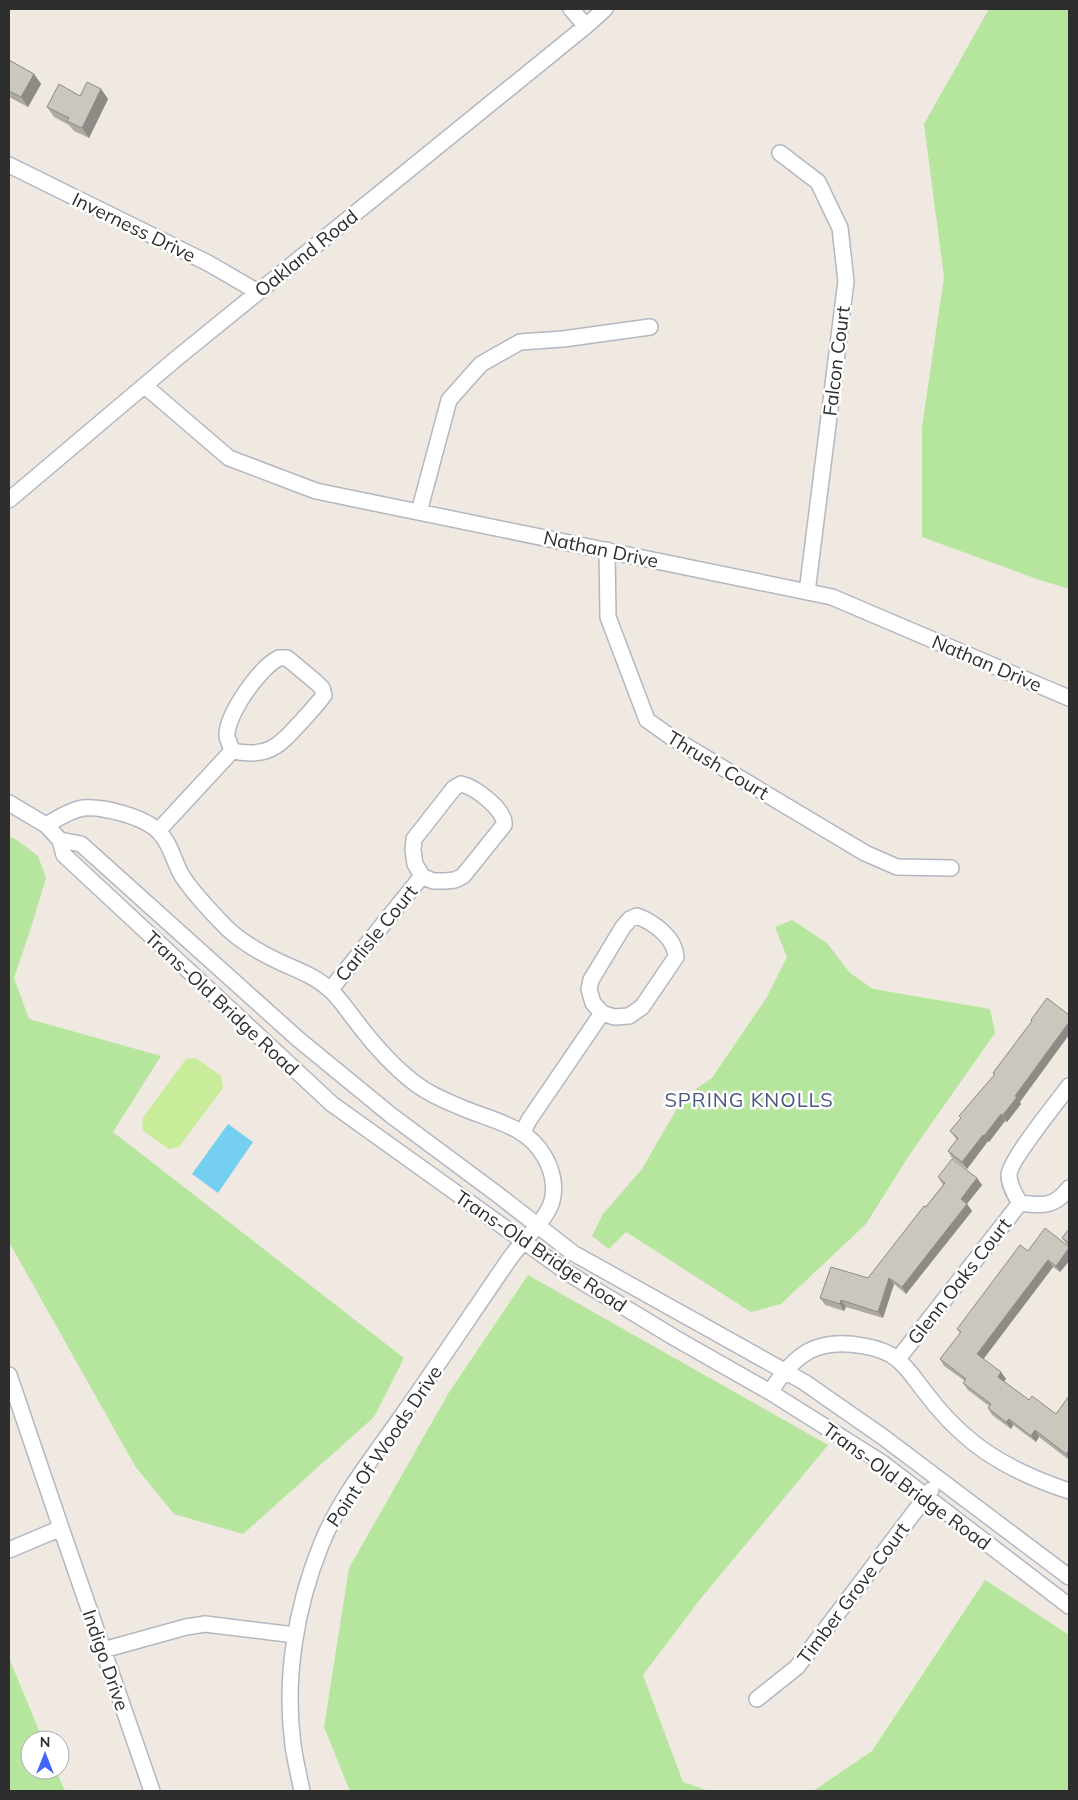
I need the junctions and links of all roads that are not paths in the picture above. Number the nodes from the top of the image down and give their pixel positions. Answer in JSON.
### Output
{"nodes":[{"id":1,"x":570,"y":9,"type":"edge"},
{"id":2,"x":605,"y":9,"type":"edge"},
{"id":3,"x":586,"y":26,"type":"junction"},
{"id":4,"x":780,"y":153,"type":"dead end"},
{"id":5,"x":9,"y":165,"type":"edge"},
{"id":6,"x":258,"y":292,"type":"junction"},
{"id":7,"x":650,"y":327,"type":"dead end"},
{"id":8,"x":146,"y":386,"type":"junction"},
{"id":9,"x":9,"y":500,"type":"edge"},
{"id":10,"x":419,"y":512,"type":"junction"},
{"id":11,"x":607,"y":550,"type":"junction"},
{"id":12,"x":807,"y":592,"type":"junction"},
{"id":13,"x":1069,"y":698,"type":"edge"},
{"id":14,"x":232,"y":751,"type":"junction"},
{"id":15,"x":9,"y":803,"type":"edge"},
{"id":16,"x":46,"y":825,"type":"junction"},
{"id":17,"x":158,"y":831,"type":"junction"},
{"id":18,"x":60,"y":840,"type":"junction"},
{"id":19,"x":951,"y":868,"type":"dead end"},
{"id":20,"x":422,"y":876,"type":"junction"},
{"id":21,"x":331,"y":989,"type":"junction"},
{"id":22,"x":602,"y":1013,"type":"junction"},
{"id":23,"x":1069,"y":1086,"type":"edge"},
{"id":24,"x":523,"y":1132,"type":"junction"},
{"id":25,"x":1069,"y":1188,"type":"edge"},
{"id":26,"x":1020,"y":1203,"type":"junction"},
{"id":27,"x":537,"y":1224,"type":"junction"},
{"id":28,"x":524,"y":1241,"type":"junction"},
{"id":29,"x":898,"y":1359,"type":"junction"},
{"id":30,"x":784,"y":1371,"type":"junction"},
{"id":31,"x":9,"y":1375,"type":"edge"},
{"id":32,"x":770,"y":1392,"type":"junction"},
{"id":33,"x":940,"y":1479,"type":"junction"},
{"id":34,"x":1069,"y":1491,"type":"edge"},
{"id":35,"x":926,"y":1496,"type":"junction"},
{"id":36,"x":61,"y":1528,"type":"junction"},
{"id":37,"x":9,"y":1550,"type":"edge"},
{"id":38,"x":1069,"y":1577,"type":"edge"},
{"id":39,"x":1069,"y":1606,"type":"edge"},
{"id":40,"x":296,"y":1635,"type":"junction"},
{"id":41,"x":103,"y":1650,"type":"junction"},
{"id":42,"x":757,"y":1699,"type":"dead end"},
{"id":43,"x":152,"y":1791,"type":"edge"},
{"id":44,"x":302,"y":1791,"type":"edge"}],
"edges":[{"from":1,"to":3,"type":"street"},
{"from":2,"to":3,"type":"street","name":"Oakland Road"},
{"from":3,"to":6,"type":"street","name":"Oakland Road"},
{"from":4,"to":12,"type":"street","name":"Falcon Court"},
{"from":5,"to":6,"type":"street","name":"Inverness Drive"},
{"from":6,"to":8,"type":"street","name":"Oakland Road"},
{"from":7,"to":10,"type":"street"},
{"from":8,"to":9,"type":"street","name":"Oakland Road"},
{"from":8,"to":10,"type":"street","name":"Nathan Drive"},
{"from":10,"to":11,"type":"street","name":"Nathan Drive"},
{"from":11,"to":12,"type":"street","name":"Nathan Drive"},
{"from":11,"to":19,"type":"street","name":"Thrush Court"},
{"from":12,"to":13,"type":"street","name":"Nathan Drive"},
{"from":14,"to":14,"type":"street"},
{"from":14,"to":17,"type":"street"},
{"from":15,"to":16,"type":"street","name":"Trans-Old Bridge Road"},
{"from":16,"to":17,"type":"street"},
{"from":16,"to":18,"type":"street","name":"Trans-Old Bridge Road"},
{"from":17,"to":21,"type":"street","name":"Carlisle Court"},
{"from":18,"to":27,"type":"street","name":"Trans-Old Bridge Road"},
{"from":18,"to":28,"type":"street","name":"Trans-Old Bridge Road"},
{"from":20,"to":20,"type":"street","name":"Carlisle Court"},
{"from":20,"to":21,"type":"street","name":"Carlisle Court"},
{"from":21,"to":24,"type":"street","name":"Carlisle Court"},
{"from":22,"to":22,"type":"street"},
{"from":22,"to":24,"type":"street"},
{"from":23,"to":26,"type":"street","name":"Glenn Oaks Court"},
{"from":24,"to":27,"type":"street","name":"Carlisle Court"},
{"from":25,"to":26,"type":"street","name":"Glenn Oaks Court"},
{"from":26,"to":29,"type":"street","name":"Glenn Oaks Court"},
{"from":27,"to":28,"type":"street","name":"Carlisle Court"},
{"from":27,"to":30,"type":"street","name":"Trans-Old Bridge Road"},
{"from":28,"to":32,"type":"street","name":"Trans-Old Bridge Road"},
{"from":28,"to":40,"type":"street","name":"Point Of Woods Drive"},
{"from":29,"to":30,"type":"street","name":"Glenn Oaks Court"},
{"from":29,"to":34,"type":"street","name":"Glenn Oaks Court"},
{"from":30,"to":32,"type":"street","name":"Glenn Oaks Court"},
{"from":30,"to":33,"type":"street","name":"Trans-Old Bridge Road"},
{"from":31,"to":36,"type":"street","name":"Indigo Drive"},
{"from":32,"to":35,"type":"street","name":"Trans-Old Bridge Road"},
{"from":33,"to":35,"type":"street","name":"Timber Grove Court"},
{"from":33,"to":38,"type":"street","name":"Trans-Old Bridge Road"},
{"from":35,"to":39,"type":"street","name":"Trans-Old Bridge Road"},
{"from":35,"to":42,"type":"street","name":"Timber Grove Court"},
{"from":36,"to":37,"type":"street"},
{"from":36,"to":41,"type":"street","name":"Indigo Drive"},
{"from":40,"to":41,"type":"street"},
{"from":40,"to":44,"type":"street","name":"Point Of Woods Drive"},
{"from":41,"to":43,"type":"street","name":"Indigo Drive"}]}
